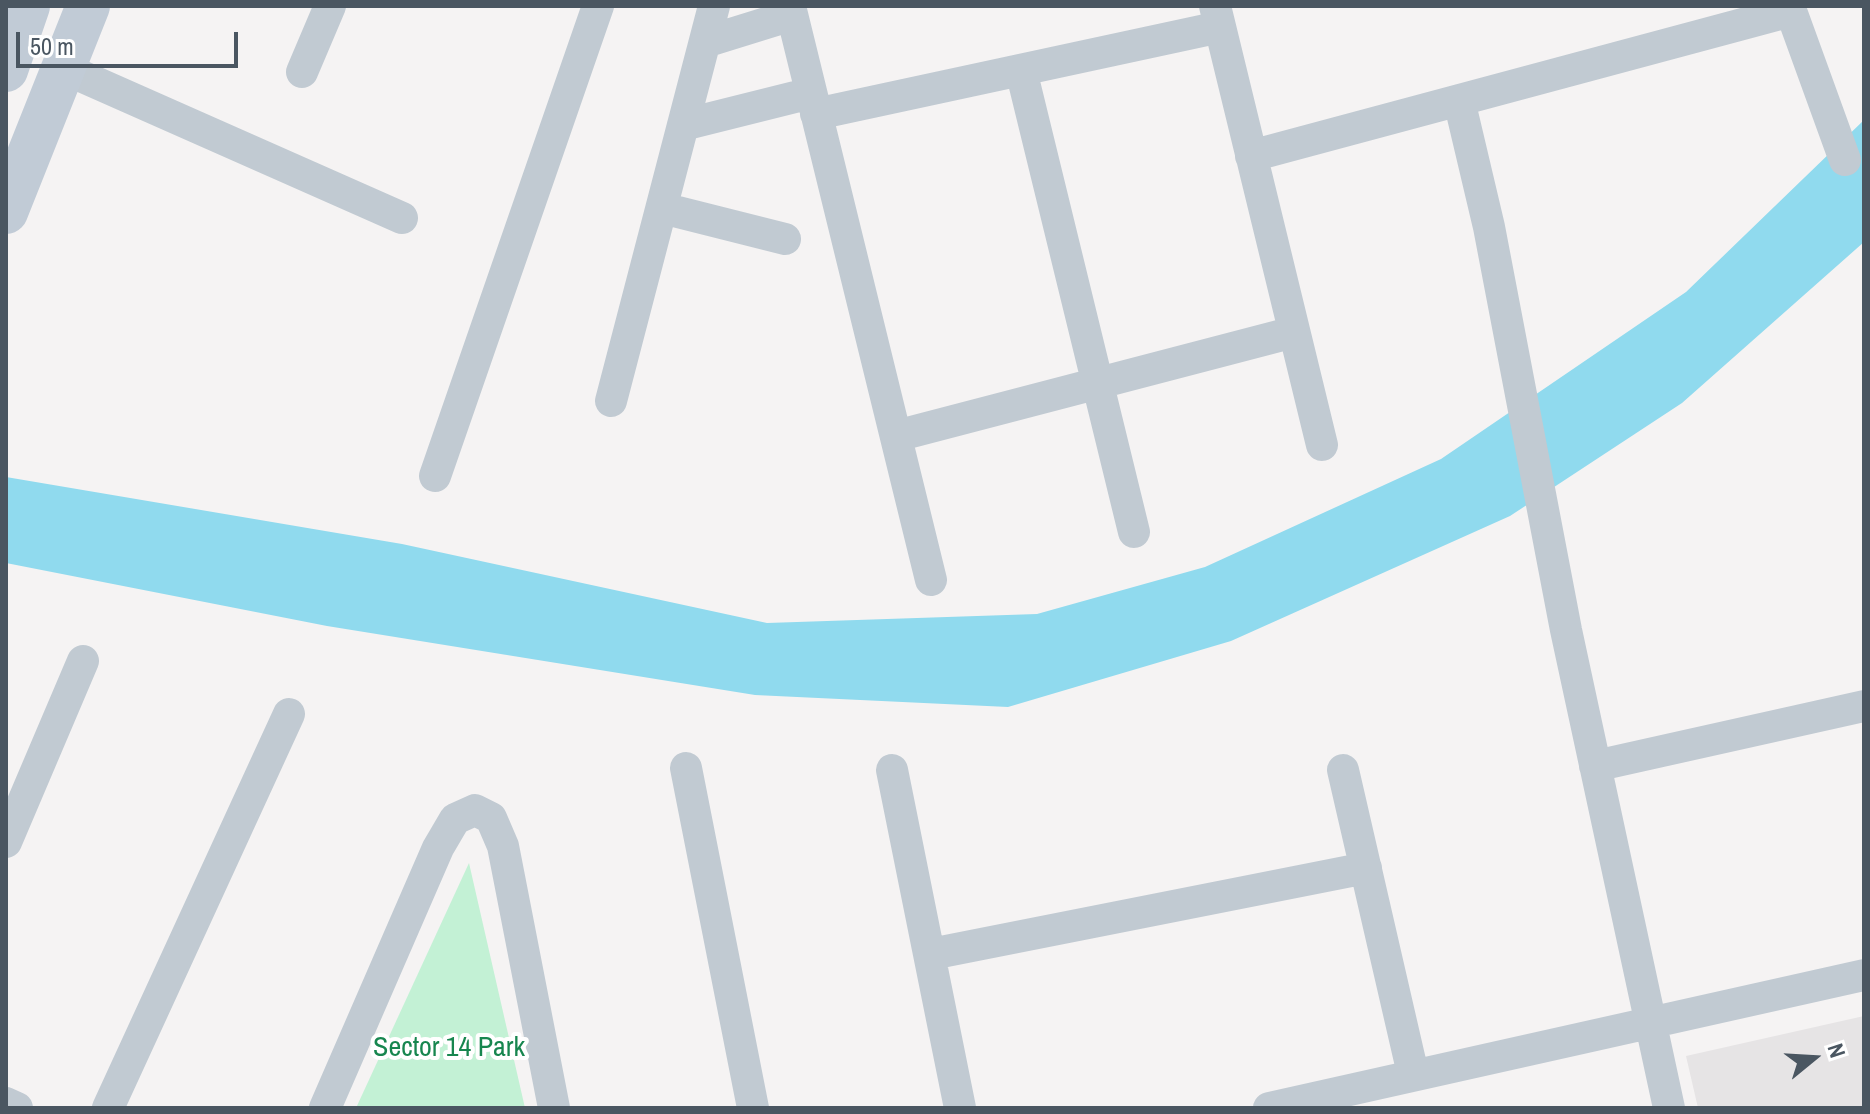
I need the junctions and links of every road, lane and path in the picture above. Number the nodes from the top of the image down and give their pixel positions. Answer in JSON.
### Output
{"nodes":[{"id":1,"x":28,"y":6,"type":"edge"},
{"id":2,"x":88,"y":6,"type":"edge"},
{"id":3,"x":330,"y":6,"type":"edge"},
{"id":4,"x":598,"y":6,"type":"edge"},
{"id":5,"x":714,"y":6,"type":"edge"},
{"id":6,"x":1791,"y":9,"type":"edge"},
{"id":7,"x":791,"y":11,"type":"edge"},
{"id":8,"x":1217,"y":16,"type":"edge"},
{"id":9,"x":705,"y":42,"type":"junction"},
{"id":10,"x":63,"y":68,"type":"junction"},
{"id":11,"x":6,"y":70,"type":"edge"},
{"id":12,"x":1021,"y":70,"type":"junction"},
{"id":13,"x":302,"y":72,"type":"dead end"},
{"id":14,"x":1459,"y":100,"type":"junction"},
{"id":15,"x":814,"y":104,"type":"junction"},
{"id":16,"x":683,"y":125,"type":"junction"},
{"id":17,"x":1251,"y":156,"type":"junction"},
{"id":18,"x":1845,"y":160,"type":"dead end"},
{"id":19,"x":662,"y":208,"type":"junction"},
{"id":20,"x":6,"y":212,"type":"edge"},
{"id":21,"x":402,"y":218,"type":"dead end"},
{"id":22,"x":785,"y":239,"type":"dead end"},
{"id":23,"x":1294,"y":332,"type":"junction"},
{"id":24,"x":1098,"y":384,"type":"junction"},
{"id":25,"x":611,"y":401,"type":"dead end"},
{"id":26,"x":896,"y":436,"type":"junction"},
{"id":27,"x":1322,"y":445,"type":"dead end"},
{"id":28,"x":435,"y":476,"type":"dead end"},
{"id":29,"x":1134,"y":532,"type":"dead end"},
{"id":30,"x":931,"y":580,"type":"dead end"},
{"id":31,"x":83,"y":661,"type":"dead end"},
{"id":32,"x":1864,"y":706,"type":"edge"},
{"id":33,"x":289,"y":714,"type":"dead end"},
{"id":34,"x":1595,"y":766,"type":"junction"},
{"id":35,"x":686,"y":768,"type":"dead end"},
{"id":36,"x":892,"y":770,"type":"dead end"},
{"id":37,"x":1343,"y":770,"type":"dead end"},
{"id":38,"x":6,"y":842,"type":"edge"},
{"id":39,"x":1366,"y":868,"type":"junction"},
{"id":40,"x":931,"y":954,"type":"junction"},
{"id":41,"x":1864,"y":975,"type":"edge"},
{"id":42,"x":1651,"y":1022,"type":"junction"},
{"id":43,"x":1413,"y":1074,"type":"junction"},
{"id":44,"x":6,"y":1103,"type":"edge"},
{"id":45,"x":17,"y":1108,"type":"edge"},
{"id":46,"x":108,"y":1108,"type":"edge"},
{"id":47,"x":325,"y":1108,"type":"edge"},
{"id":48,"x":554,"y":1108,"type":"edge"},
{"id":49,"x":753,"y":1108,"type":"edge"},
{"id":50,"x":960,"y":1108,"type":"edge"},
{"id":51,"x":1269,"y":1108,"type":"edge"},
{"id":52,"x":1669,"y":1108,"type":"edge"}],
"edges":[{"from":1,"to":11,"type":"street"},
{"from":2,"to":10,"type":"street"},
{"from":3,"to":13,"type":"street"},
{"from":4,"to":28,"type":"street"},
{"from":5,"to":9,"type":"street"},
{"from":6,"to":14,"type":"street"},
{"from":6,"to":18,"type":"street"},
{"from":7,"to":9,"type":"street"},
{"from":7,"to":15,"type":"street"},
{"from":8,"to":12,"type":"street"},
{"from":8,"to":17,"type":"street"},
{"from":9,"to":16,"type":"street"},
{"from":10,"to":20,"type":"street"},
{"from":10,"to":21,"type":"street"},
{"from":12,"to":15,"type":"street"},
{"from":12,"to":24,"type":"street"},
{"from":14,"to":17,"type":"street"},
{"from":14,"to":34,"type":"street"},
{"from":15,"to":16,"type":"street"},
{"from":15,"to":26,"type":"street"},
{"from":16,"to":19,"type":"street"},
{"from":17,"to":23,"type":"street"},
{"from":19,"to":22,"type":"street"},
{"from":19,"to":25,"type":"street"},
{"from":23,"to":24,"type":"street"},
{"from":23,"to":27,"type":"street"},
{"from":24,"to":26,"type":"street"},
{"from":24,"to":29,"type":"street"},
{"from":26,"to":30,"type":"street"},
{"from":31,"to":38,"type":"street"},
{"from":32,"to":34,"type":"street"},
{"from":33,"to":46,"type":"street"},
{"from":34,"to":42,"type":"street"},
{"from":35,"to":49,"type":"street"},
{"from":36,"to":40,"type":"street"},
{"from":37,"to":39,"type":"street"},
{"from":39,"to":40,"type":"street"},
{"from":39,"to":43,"type":"street"},
{"from":40,"to":50,"type":"street"},
{"from":41,"to":42,"type":"street"},
{"from":42,"to":43,"type":"street"},
{"from":42,"to":52,"type":"street"},
{"from":43,"to":51,"type":"street"},
{"from":44,"to":45,"type":"street"},
{"from":47,"to":48,"type":"street"}]}
